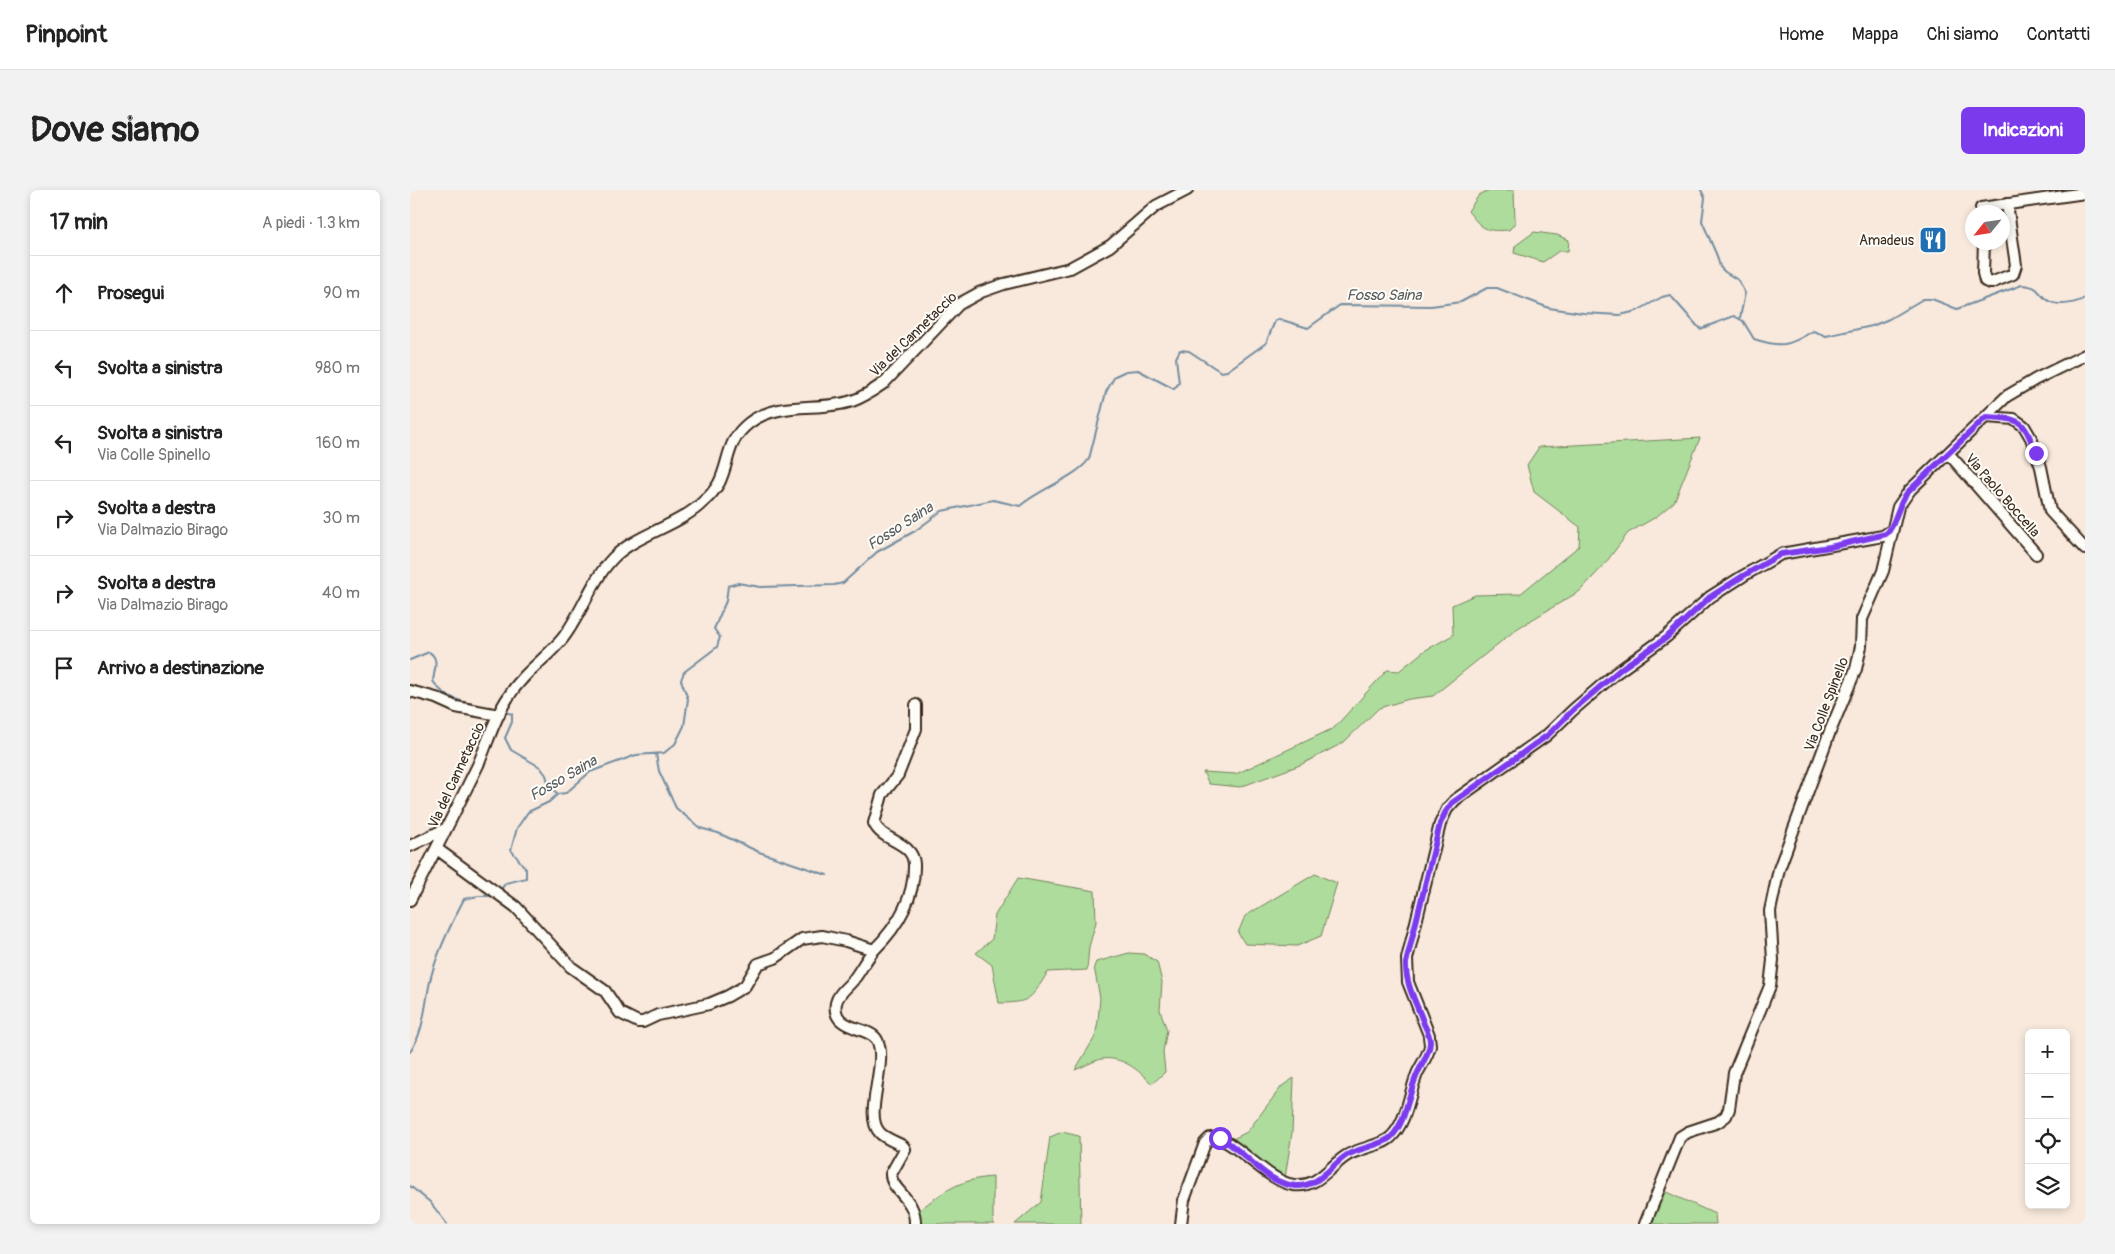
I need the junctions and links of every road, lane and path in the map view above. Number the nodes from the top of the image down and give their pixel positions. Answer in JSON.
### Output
{"nodes":[{"id":1,"x":1187,"y":190,"type":"edge"},
{"id":2,"x":2085,"y":193,"type":"edge"},
{"id":3,"x":2007,"y":204,"type":"joint"},
{"id":4,"x":2002,"y":205,"type":"edge"},
{"id":5,"x":2010,"y":224,"type":"edge"},
{"id":6,"x":1983,"y":250,"type":"edge"},
{"id":7,"x":2085,"y":355,"type":"edge"},
{"id":8,"x":1986,"y":417,"type":"junction"},
{"id":9,"x":1949,"y":454,"type":"junction"},
{"id":10,"x":1892,"y":530,"type":"junction"},
{"id":11,"x":2085,"y":549,"type":"edge"},
{"id":12,"x":2036,"y":554,"type":"dead end"},
{"id":13,"x":410,"y":691,"type":"edge"},
{"id":14,"x":916,"y":706,"type":"dead end"},
{"id":15,"x":499,"y":715,"type":"junction"},
{"id":16,"x":445,"y":829,"type":"junction"},
{"id":17,"x":410,"y":846,"type":"edge"},
{"id":18,"x":436,"y":848,"type":"junction"},
{"id":19,"x":410,"y":900,"type":"edge"},
{"id":20,"x":874,"y":950,"type":"junction"},
{"id":21,"x":915,"y":1224,"type":"edge"},
{"id":22,"x":1181,"y":1224,"type":"edge"},
{"id":23,"x":1645,"y":1224,"type":"edge"}],
"edges":[{"from":1,"to":15,"type":"street","name":"Via del Cannetaccio"},
{"from":2,"to":3,"type":"street"},
{"from":3,"to":4,"type":"street"},
{"from":5,"to":6,"type":"street"},
{"from":7,"to":8,"type":"street","name":"Via Colle Spinello"},
{"from":8,"to":9,"type":"street","name":"Via Colle Spinello"},
{"from":8,"to":11,"type":"street"},
{"from":9,"to":10,"type":"street","name":"Via Colle Spinello"},
{"from":9,"to":12,"type":"street","name":"Via Paolo Boccella"},
{"from":10,"to":22,"type":"street"},
{"from":10,"to":23,"type":"street","name":"Via Colle Spinello"},
{"from":13,"to":15,"type":"street"},
{"from":14,"to":20,"type":"street"},
{"from":15,"to":16,"type":"street","name":"Via del Cannetaccio"},
{"from":16,"to":17,"type":"street"},
{"from":16,"to":18,"type":"street","name":"Via del Cannetaccio"},
{"from":18,"to":19,"type":"street","name":"Via del Cannetaccio"},
{"from":18,"to":20,"type":"street"},
{"from":20,"to":21,"type":"street"}]}
